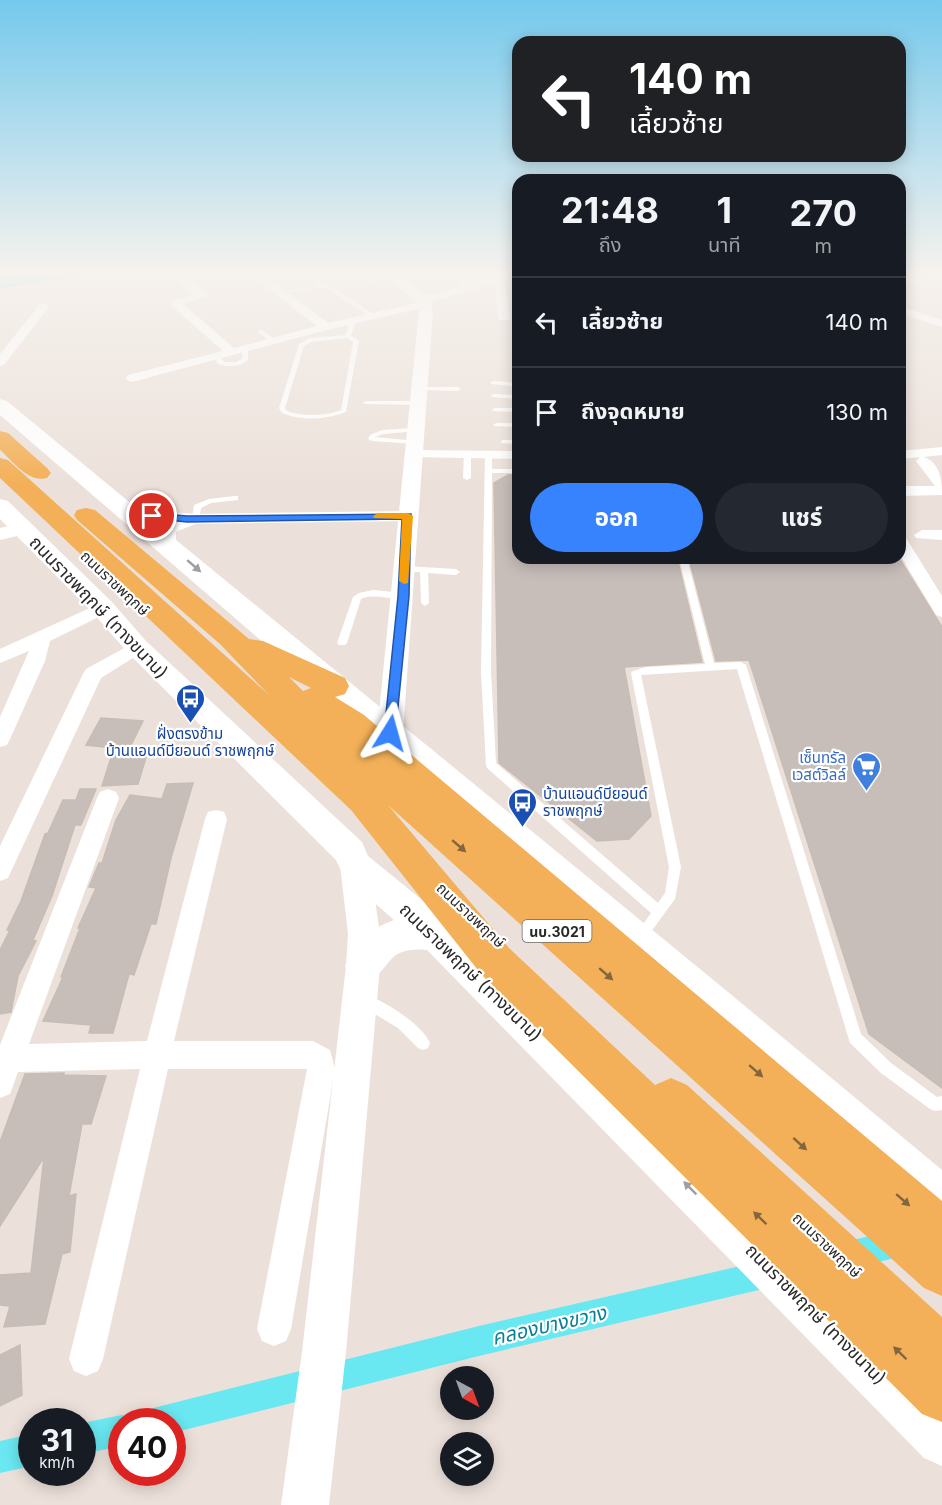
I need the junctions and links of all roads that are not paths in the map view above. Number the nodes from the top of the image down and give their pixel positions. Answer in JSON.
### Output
{"nodes":[{"id":1,"x":14,"y":344,"type":"edge"},
{"id":2,"x":229,"y":344,"type":"edge"},
{"id":3,"x":266,"y":344,"type":"edge"},
{"id":4,"x":302,"y":344,"type":"edge"},
{"id":5,"x":355,"y":344,"type":"edge"},
{"id":6,"x":416,"y":344,"type":"edge"},
{"id":7,"x":239,"y":352,"type":"junction"},
{"id":8,"x":0,"y":362,"type":"edge"},
{"id":9,"x":132,"y":378,"type":"dead end"},
{"id":10,"x":494,"y":383,"type":"dead end"},
{"id":11,"x":512,"y":384,"type":"edge"},
{"id":12,"x":458,"y":389,"type":"dead end"},
{"id":13,"x":419,"y":396,"type":"junction"},
{"id":14,"x":494,"y":396,"type":"dead end"},
{"id":15,"x":512,"y":397,"type":"edge"},
{"id":16,"x":366,"y":403,"type":"dead end"},
{"id":17,"x":0,"y":405,"type":"edge"},
{"id":18,"x":495,"y":410,"type":"dead end"},
{"id":19,"x":512,"y":410,"type":"edge"},
{"id":20,"x":496,"y":425,"type":"dead end"},
{"id":21,"x":512,"y":425,"type":"edge"},
{"id":22,"x":0,"y":438,"type":"edge"},
{"id":23,"x":415,"y":442,"type":"junction"},
{"id":24,"x":503,"y":442,"type":"dead end"},
{"id":25,"x":512,"y":442,"type":"edge"},
{"id":26,"x":0,"y":446,"type":"edge"},
{"id":27,"x":942,"y":451,"type":"edge"},
{"id":28,"x":467,"y":454,"type":"junction"},
{"id":29,"x":488,"y":454,"type":"junction"},
{"id":30,"x":906,"y":454,"type":"edge"},
{"id":31,"x":512,"y":455,"type":"edge"},
{"id":32,"x":924,"y":461,"type":"dead end"},
{"id":33,"x":0,"y":465,"type":"edge"},
{"id":34,"x":488,"y":471,"type":"junction"},
{"id":35,"x":512,"y":471,"type":"edge"},
{"id":36,"x":0,"y":475,"type":"edge"},
{"id":37,"x":467,"y":478,"type":"dead end"},
{"id":38,"x":942,"y":485,"type":"edge"},
{"id":39,"x":942,"y":490,"type":"edge"},
{"id":40,"x":906,"y":491,"type":"edge"},
{"id":41,"x":235,"y":498,"type":"dead end"},
{"id":42,"x":0,"y":506,"type":"edge"},
{"id":43,"x":134,"y":515,"type":"junction"},
{"id":44,"x":408,"y":516,"type":"junction"},
{"id":45,"x":192,"y":519,"type":"junction"},
{"id":46,"x":11,"y":532,"type":"edge"},
{"id":47,"x":922,"y":535,"type":"dead end"},
{"id":48,"x":942,"y":535,"type":"edge"},
{"id":49,"x":165,"y":541,"type":"junction"},
{"id":50,"x":906,"y":551,"type":"edge"},
{"id":51,"x":684,"y":564,"type":"edge"},
{"id":52,"x":415,"y":569,"type":"junction"},
{"id":53,"x":456,"y":572,"type":"dead end"},
{"id":54,"x":403,"y":596,"type":"junction"},
{"id":55,"x":425,"y":603,"type":"dead end"},
{"id":56,"x":103,"y":608,"type":"junction"},
{"id":57,"x":942,"y":611,"type":"edge"},
{"id":58,"x":42,"y":636,"type":"junction"},
{"id":59,"x":230,"y":637,"type":"junction"},
{"id":60,"x":342,"y":644,"type":"dead end"},
{"id":61,"x":137,"y":646,"type":"junction"},
{"id":62,"x":0,"y":657,"type":"edge"},
{"id":63,"x":710,"y":666,"type":"junction"},
{"id":64,"x":334,"y":686,"type":"junction"},
{"id":65,"x":390,"y":733,"type":"junction"},
{"id":66,"x":0,"y":739,"type":"edge"},
{"id":67,"x":108,"y":798,"type":"dead end"},
{"id":68,"x":216,"y":819,"type":"dead end"},
{"id":69,"x":380,"y":830,"type":"junction"},
{"id":70,"x":356,"y":865,"type":"junction"},
{"id":71,"x":0,"y":871,"type":"edge"},
{"id":72,"x":659,"y":912,"type":"junction"},
{"id":73,"x":436,"y":934,"type":"junction"},
{"id":74,"x":637,"y":941,"type":"junction"},
{"id":75,"x":361,"y":982,"type":"junction"},
{"id":76,"x":489,"y":988,"type":"junction"},
{"id":77,"x":423,"y":1043,"type":"dead end"},
{"id":78,"x":157,"y":1055,"type":"junction"},
{"id":79,"x":3,"y":1067,"type":"edge"},
{"id":80,"x":942,"y":1103,"type":"edge"},
{"id":81,"x":940,"y":1209,"type":"edge"},
{"id":82,"x":942,"y":1269,"type":"edge"},
{"id":83,"x":274,"y":1329,"type":"dead end"},
{"id":84,"x":942,"y":1354,"type":"edge"},
{"id":85,"x":86,"y":1359,"type":"dead end"},
{"id":86,"x":942,"y":1394,"type":"edge"},
{"id":87,"x":942,"y":1440,"type":"edge"},
{"id":88,"x":305,"y":1505,"type":"edge"}],
"edges":[{"from":1,"to":8,"type":"street"},
{"from":2,"to":7,"type":"street"},
{"from":3,"to":7,"type":"street"},
{"from":4,"to":5,"type":"lane"},
{"from":6,"to":13,"type":"street"},
{"from":7,"to":9,"type":"street"},
{"from":10,"to":11,"type":"lane"},
{"from":12,"to":13,"type":"lane"},
{"from":13,"to":16,"type":"lane"},
{"from":13,"to":23,"type":"street"},
{"from":14,"to":15,"type":"lane"},
{"from":17,"to":43,"type":"main road"},
{"from":18,"to":19,"type":"lane"},
{"from":20,"to":21,"type":"lane"},
{"from":22,"to":59,"type":"main road","name":"ถนนราชพฤกษ์","number":"นบ.3021"},
{"from":23,"to":23,"type":"lane"},
{"from":23,"to":28,"type":"street"},
{"from":23,"to":44,"type":"street"},
{"from":24,"to":25,"type":"lane"},
{"from":26,"to":81,"type":"main road","one_way":true},
{"from":27,"to":30,"type":"street"},
{"from":28,"to":29,"type":"street"},
{"from":28,"to":37,"type":"lane"},
{"from":29,"to":31,"type":"street"},
{"from":29,"to":34,"type":"lane"},
{"from":32,"to":38,"type":"street"},
{"from":86,"to":33,"type":"main road","one_way":true},
{"from":34,"to":35,"type":"lane"},
{"from":34,"to":72,"type":"lane"},
{"from":36,"to":69,"type":"main road","name":"ถนนราชพฤกษ์","number":"นบ.3021"},
{"from":39,"to":40,"type":"street"},
{"from":41,"to":45,"type":"lane"},
{"from":42,"to":46,"type":"main road","name":"ถนนราชพฤกษ์ (ทางขนาน)"},
{"from":43,"to":45,"type":"street"},
{"from":43,"to":49,"type":"main road","number":"นบ.3021"},
{"from":44,"to":45,"type":"street"},
{"from":44,"to":52,"type":"street"},
{"from":45,"to":49,"type":"main road"},
{"from":46,"to":56,"type":"main road","name":"ถนนราชพฤกษ์ (ทางขนาน)"},
{"from":47,"to":48,"type":"street"},
{"from":49,"to":64,"type":"main road","number":"นบ.3021","one_way":true},
{"from":50,"to":57,"type":"street"},
{"from":51,"to":63,"type":"lane"},
{"from":52,"to":53,"type":"lane"},
{"from":52,"to":54,"type":"street"},
{"from":52,"to":55,"type":"lane"},
{"from":54,"to":60,"type":"lane"},
{"from":54,"to":65,"type":"street"},
{"from":56,"to":58,"type":"street"},
{"from":56,"to":61,"type":"main road","name":"ถนนราชพฤกษ์ (ทางขนาน)"},
{"from":58,"to":62,"type":"street"},
{"from":58,"to":66,"type":"street"},
{"from":59,"to":64,"type":"main road"},
{"from":59,"to":82,"type":"main road","name":"ถนนราชพฤกษ์","number":"นบ.3021","one_way":true},
{"from":61,"to":70,"type":"main road","name":"ถนนราชพฤกษ์ (ทางขนาน)"},
{"from":61,"to":71,"type":"street"},
{"from":63,"to":72,"type":"lane"},
{"from":63,"to":80,"type":"lane"},
{"from":64,"to":65,"type":"main road","number":"นบ.3021"},
{"from":65,"to":74,"type":"main road","number":"นบ.3021"},
{"from":67,"to":79,"type":"street"},
{"from":68,"to":78,"type":"street"},
{"from":69,"to":76,"type":"main road"},
{"from":69,"to":84,"type":"main road","name":"ถนนราชพฤกษ์","number":"นบ.3021"},
{"from":70,"to":73,"type":"main road","name":"ถนนราชพฤกษ์ (ทางขนาน)"},
{"from":70,"to":75,"type":"street"},
{"from":72,"to":74,"type":"lane"},
{"from":73,"to":75,"type":"main road"},
{"from":73,"to":76,"type":"main road","name":"ถนนราชพฤกษ์ (ทางขนาน)"},
{"from":74,"to":81,"type":"main road","number":"นบ.3021"},
{"from":75,"to":77,"type":"lane"},
{"from":75,"to":88,"type":"street"},
{"from":87,"to":76,"type":"main road","name":"ถนนราชพฤกษ์ (ทางขนาน)","one_way":true},
{"from":78,"to":79,"type":"street"},
{"from":78,"to":83,"type":"street"},
{"from":78,"to":85,"type":"street"}]}
